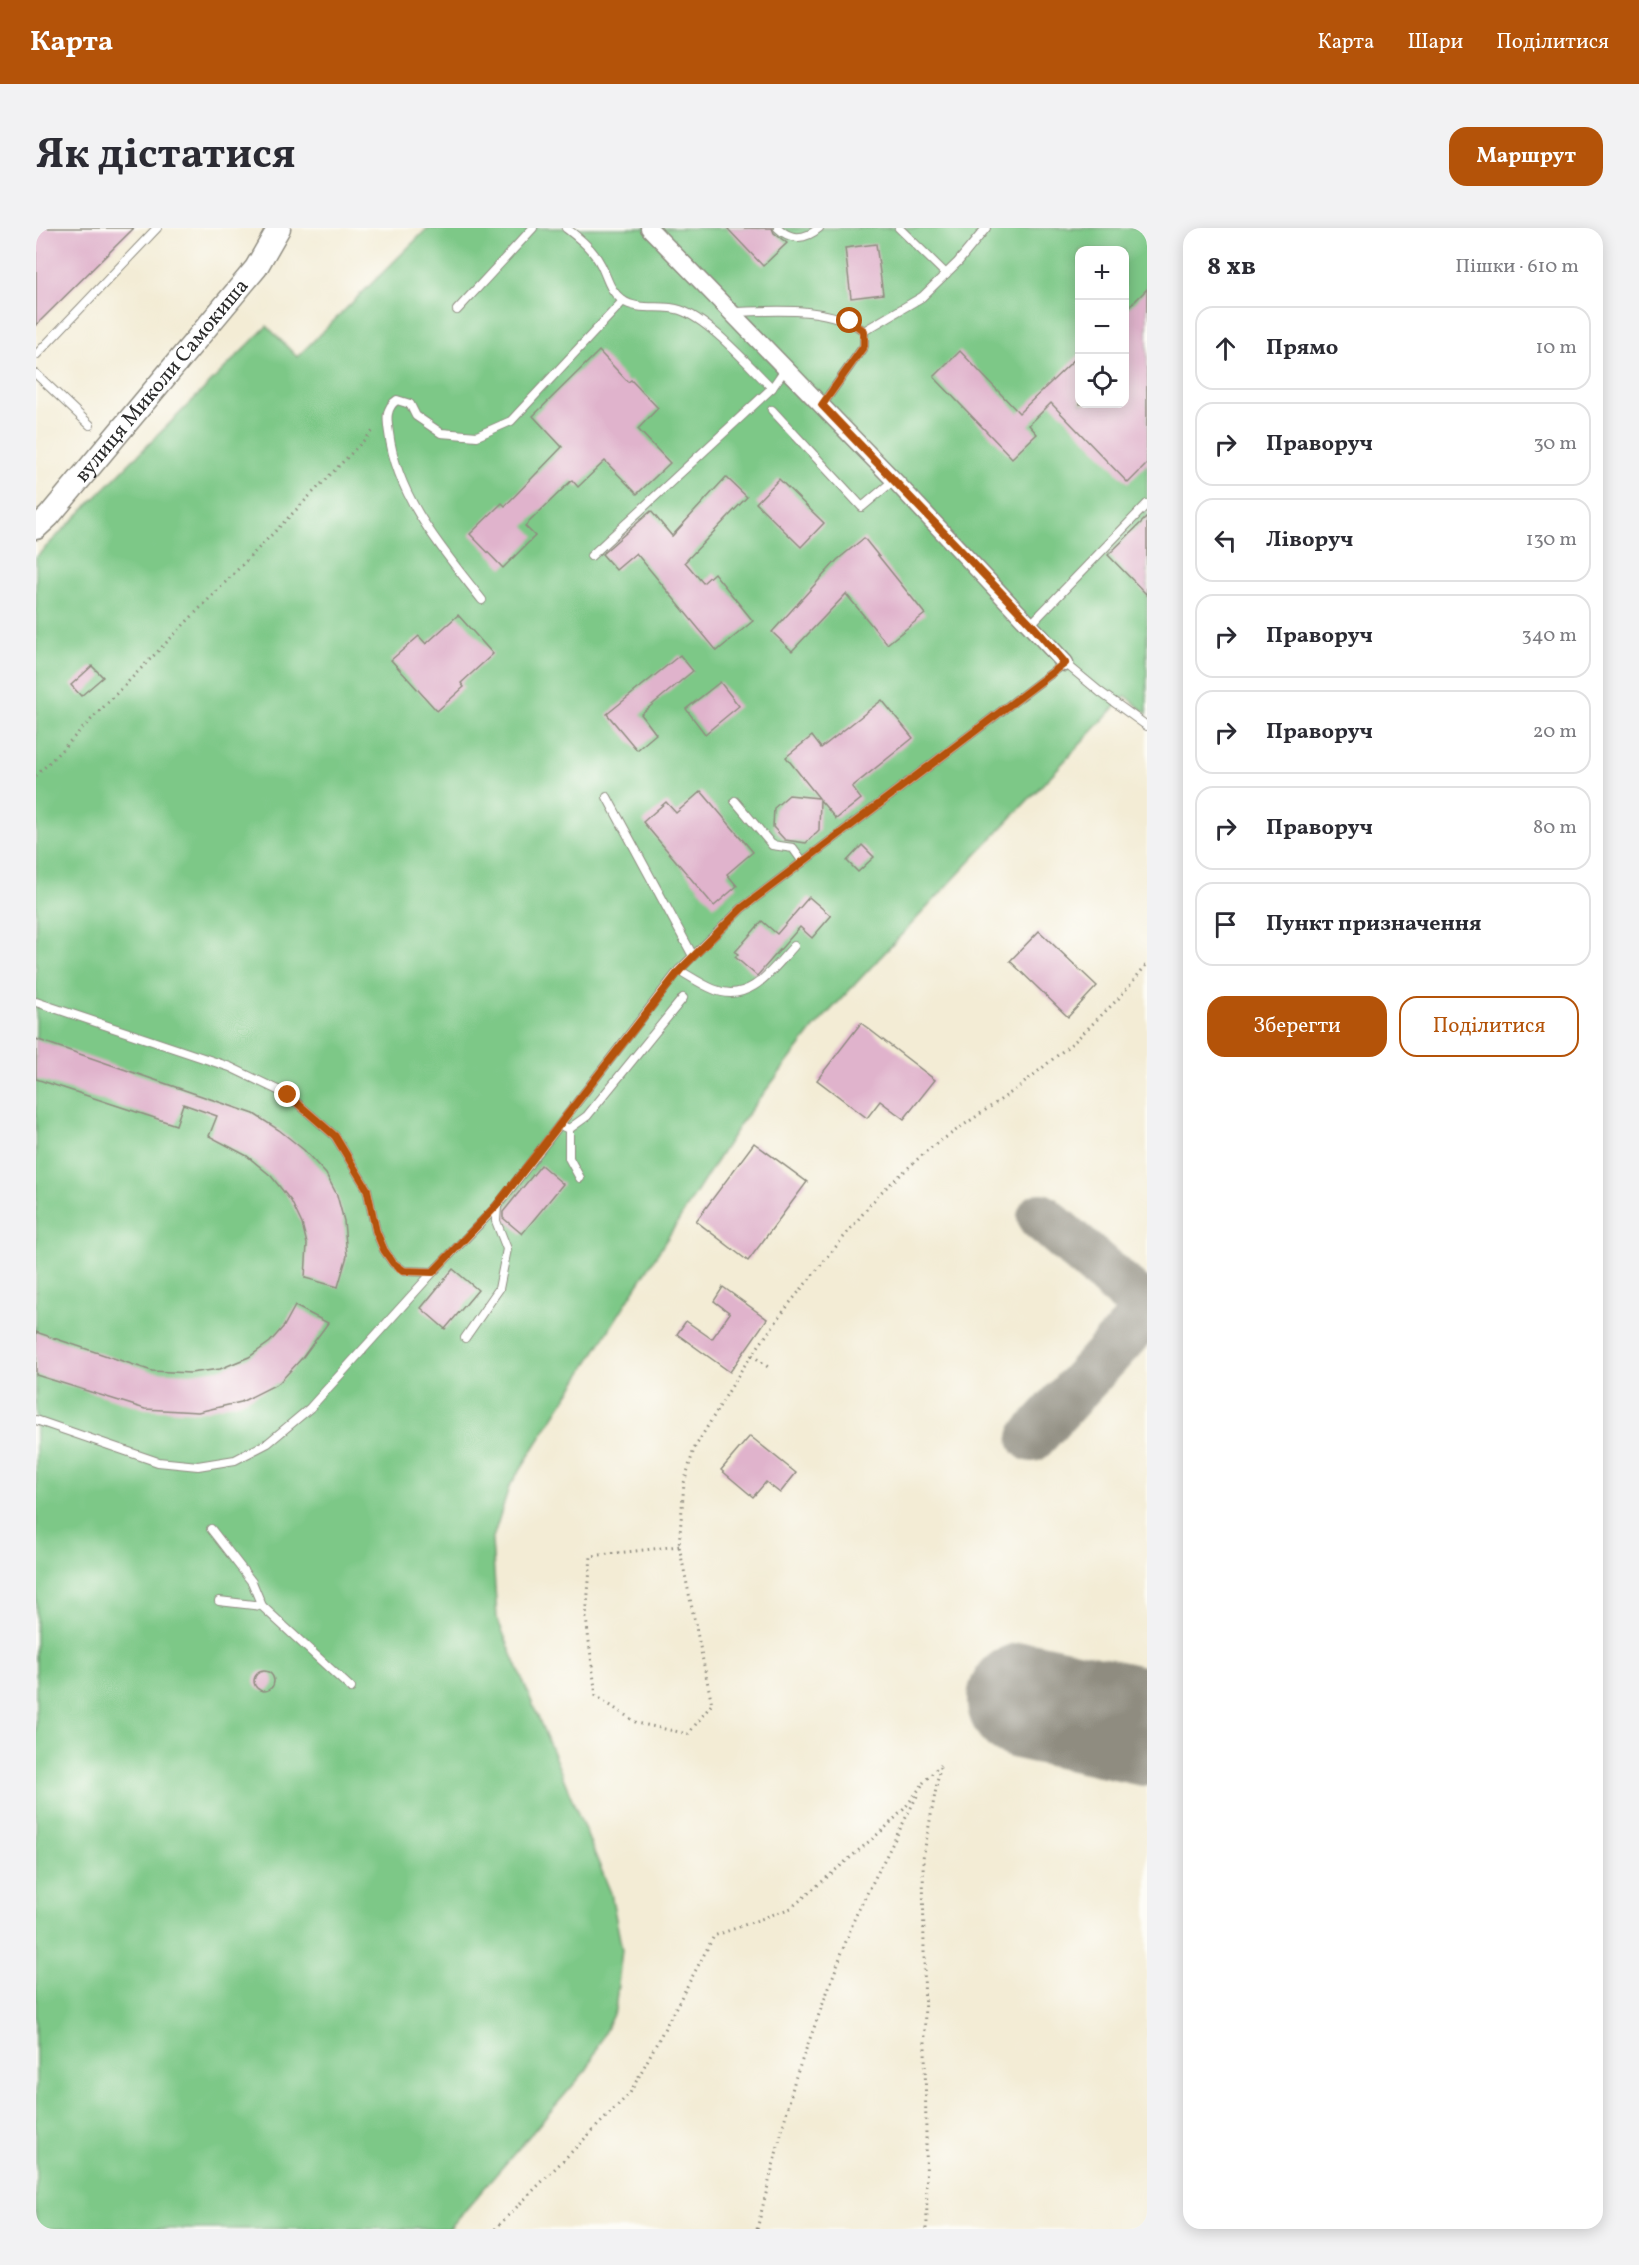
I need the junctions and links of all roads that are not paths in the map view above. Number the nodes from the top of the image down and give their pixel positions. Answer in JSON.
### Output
{"nodes":[{"id":1,"x":157,"y":228,"type":"edge"},
{"id":2,"x":279,"y":228,"type":"edge"},
{"id":3,"x":533,"y":228,"type":"edge"},
{"id":4,"x":566,"y":228,"type":"edge"},
{"id":5,"x":649,"y":228,"type":"edge"},
{"id":6,"x":778,"y":228,"type":"edge"},
{"id":7,"x":819,"y":228,"type":"edge"},
{"id":8,"x":898,"y":228,"type":"edge"},
{"id":9,"x":986,"y":228,"type":"edge"},
{"id":10,"x":946,"y":274,"type":"junction"},
{"id":11,"x":623,"y":301,"type":"junction"},
{"id":12,"x":457,"y":310,"type":"dead end"},
{"id":13,"x":732,"y":312,"type":"junction"},
{"id":14,"x":864,"y":331,"type":"junction"},
{"id":15,"x":36,"y":355,"type":"edge"},
{"id":16,"x":786,"y":368,"type":"junction"},
{"id":17,"x":36,"y":374,"type":"edge"},
{"id":18,"x":772,"y":388,"type":"junction"},
{"id":19,"x":822,"y":405,"type":"junction"},
{"id":20,"x":772,"y":410,"type":"dead end"},
{"id":21,"x":90,"y":424,"type":"dead end"},
{"id":22,"x":894,"y":480,"type":"junction"},
{"id":23,"x":1147,"y":504,"type":"edge"},
{"id":24,"x":36,"y":528,"type":"edge"},
{"id":25,"x":591,"y":556,"type":"dead end"},
{"id":26,"x":482,"y":600,"type":"dead end"},
{"id":27,"x":1031,"y":624,"type":"junction"},
{"id":28,"x":1065,"y":663,"type":"junction"},
{"id":29,"x":1147,"y":726,"type":"edge"},
{"id":30,"x":607,"y":797,"type":"dead end"},
{"id":31,"x":735,"y":801,"type":"dead end"},
{"id":32,"x":803,"y":862,"type":"junction"},
{"id":33,"x":794,"y":946,"type":"dead end"},
{"id":34,"x":693,"y":956,"type":"junction"},
{"id":35,"x":680,"y":970,"type":"junction"},
{"id":36,"x":683,"y":998,"type":"dead end"},
{"id":37,"x":36,"y":1002,"type":"edge"},
{"id":38,"x":565,"y":1127,"type":"junction"},
{"id":39,"x":580,"y":1178,"type":"dead end"},
{"id":40,"x":496,"y":1206,"type":"junction"},
{"id":41,"x":433,"y":1272,"type":"junction"},
{"id":42,"x":465,"y":1338,"type":"dead end"},
{"id":43,"x":36,"y":1420,"type":"edge"},
{"id":44,"x":211,"y":1529,"type":"dead end"},
{"id":45,"x":219,"y":1601,"type":"dead end"},
{"id":46,"x":262,"y":1606,"type":"junction"},
{"id":47,"x":351,"y":1688,"type":"dead end"}],
"edges":[{"from":1,"to":15,"type":"lane"},
{"from":2,"to":24,"type":"street","name":"вулиця Миколи Самокиша"},
{"from":3,"to":12,"type":"lane"},
{"from":4,"to":11,"type":"lane"},
{"from":5,"to":13,"type":"street"},
{"from":6,"to":7,"type":"lane"},
{"from":8,"to":10,"type":"lane"},
{"from":9,"to":10,"type":"lane"},
{"from":10,"to":14,"type":"lane"},
{"from":11,"to":18,"type":"lane"},
{"from":11,"to":26,"type":"lane"},
{"from":13,"to":14,"type":"lane"},
{"from":13,"to":16,"type":"street"},
{"from":14,"to":19,"type":"lane"},
{"from":16,"to":18,"type":"lane"},
{"from":16,"to":19,"type":"street"},
{"from":17,"to":21,"type":"lane"},
{"from":18,"to":25,"type":"lane"},
{"from":19,"to":22,"type":"street"},
{"from":20,"to":22,"type":"lane"},
{"from":22,"to":27,"type":"street"},
{"from":23,"to":27,"type":"lane"},
{"from":27,"to":28,"type":"street"},
{"from":28,"to":29,"type":"lane"},
{"from":28,"to":32,"type":"lane"},
{"from":30,"to":34,"type":"lane"},
{"from":31,"to":32,"type":"lane"},
{"from":32,"to":34,"type":"lane"},
{"from":33,"to":35,"type":"lane"},
{"from":34,"to":35,"type":"lane"},
{"from":35,"to":38,"type":"lane"},
{"from":36,"to":38,"type":"lane"},
{"from":37,"to":41,"type":"lane"},
{"from":38,"to":39,"type":"lane"},
{"from":38,"to":40,"type":"lane"},
{"from":40,"to":41,"type":"lane"},
{"from":40,"to":42,"type":"lane"},
{"from":41,"to":43,"type":"lane"},
{"from":44,"to":46,"type":"lane"},
{"from":45,"to":46,"type":"lane"},
{"from":46,"to":47,"type":"lane"}]}
